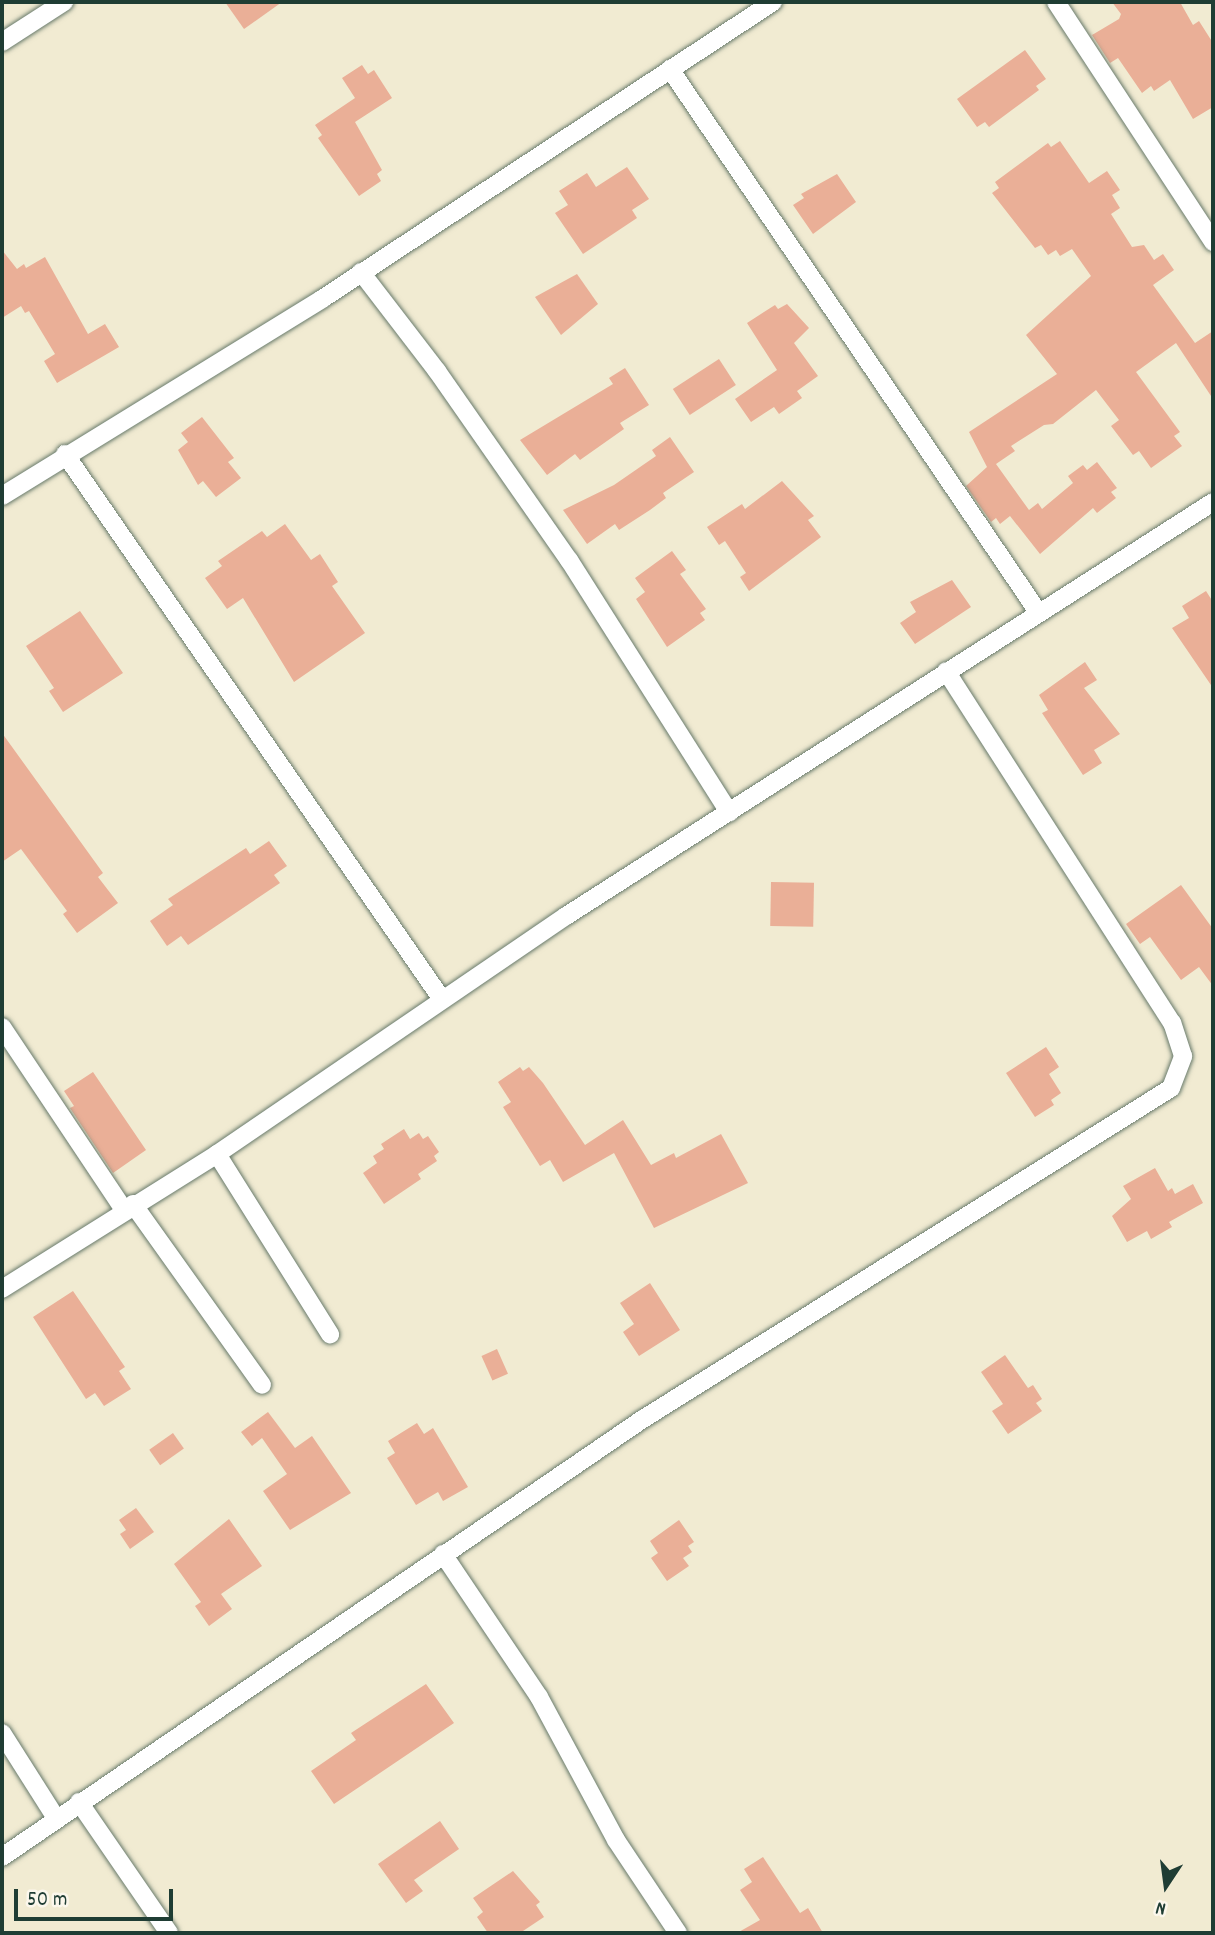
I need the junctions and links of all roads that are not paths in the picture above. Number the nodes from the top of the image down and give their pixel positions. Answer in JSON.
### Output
{"nodes":[{"id":1,"x":64,"y":2,"type":"edge"},
{"id":2,"x":773,"y":2,"type":"edge"},
{"id":3,"x":1056,"y":2,"type":"edge"},
{"id":4,"x":2,"y":42,"type":"edge"},
{"id":5,"x":670,"y":69,"type":"junction"},
{"id":6,"x":1213,"y":242,"type":"edge"},
{"id":7,"x":361,"y":272,"type":"junction"},
{"id":8,"x":65,"y":454,"type":"junction"},
{"id":9,"x":2,"y":496,"type":"edge"},
{"id":10,"x":1213,"y":502,"type":"edge"},
{"id":11,"x":1038,"y":612,"type":"junction"},
{"id":12,"x":946,"y":671,"type":"junction"},
{"id":13,"x":729,"y":812,"type":"junction"},
{"id":14,"x":441,"y":998,"type":"junction"},
{"id":15,"x":2,"y":1027,"type":"edge"},
{"id":16,"x":217,"y":1154,"type":"junction"},
{"id":17,"x":129,"y":1207,"type":"junction"},
{"id":18,"x":2,"y":1289,"type":"edge"},
{"id":19,"x":330,"y":1334,"type":"dead end"},
{"id":20,"x":262,"y":1385,"type":"dead end"},
{"id":21,"x":443,"y":1554,"type":"junction"},
{"id":22,"x":2,"y":1733,"type":"edge"},
{"id":23,"x":79,"y":1802,"type":"junction"},
{"id":24,"x":56,"y":1818,"type":"junction"},
{"id":25,"x":2,"y":1857,"type":"edge"},
{"id":26,"x":169,"y":1933,"type":"edge"},
{"id":27,"x":678,"y":1933,"type":"edge"}],
"edges":[{"from":1,"to":4,"type":"street"},
{"from":2,"to":5,"type":"street"},
{"from":3,"to":6,"type":"street"},
{"from":5,"to":7,"type":"street"},
{"from":5,"to":11,"type":"street"},
{"from":7,"to":8,"type":"street"},
{"from":7,"to":13,"type":"street"},
{"from":8,"to":9,"type":"street"},
{"from":8,"to":14,"type":"street"},
{"from":10,"to":11,"type":"street"},
{"from":11,"to":12,"type":"street"},
{"from":12,"to":13,"type":"street"},
{"from":12,"to":21,"type":"street"},
{"from":13,"to":14,"type":"street"},
{"from":14,"to":16,"type":"street"},
{"from":15,"to":17,"type":"street"},
{"from":16,"to":17,"type":"street"},
{"from":16,"to":19,"type":"street"},
{"from":17,"to":18,"type":"street"},
{"from":17,"to":20,"type":"street"},
{"from":21,"to":23,"type":"street"},
{"from":21,"to":27,"type":"street"},
{"from":22,"to":24,"type":"street"},
{"from":23,"to":24,"type":"street"},
{"from":23,"to":26,"type":"street"},
{"from":24,"to":25,"type":"street"}]}
